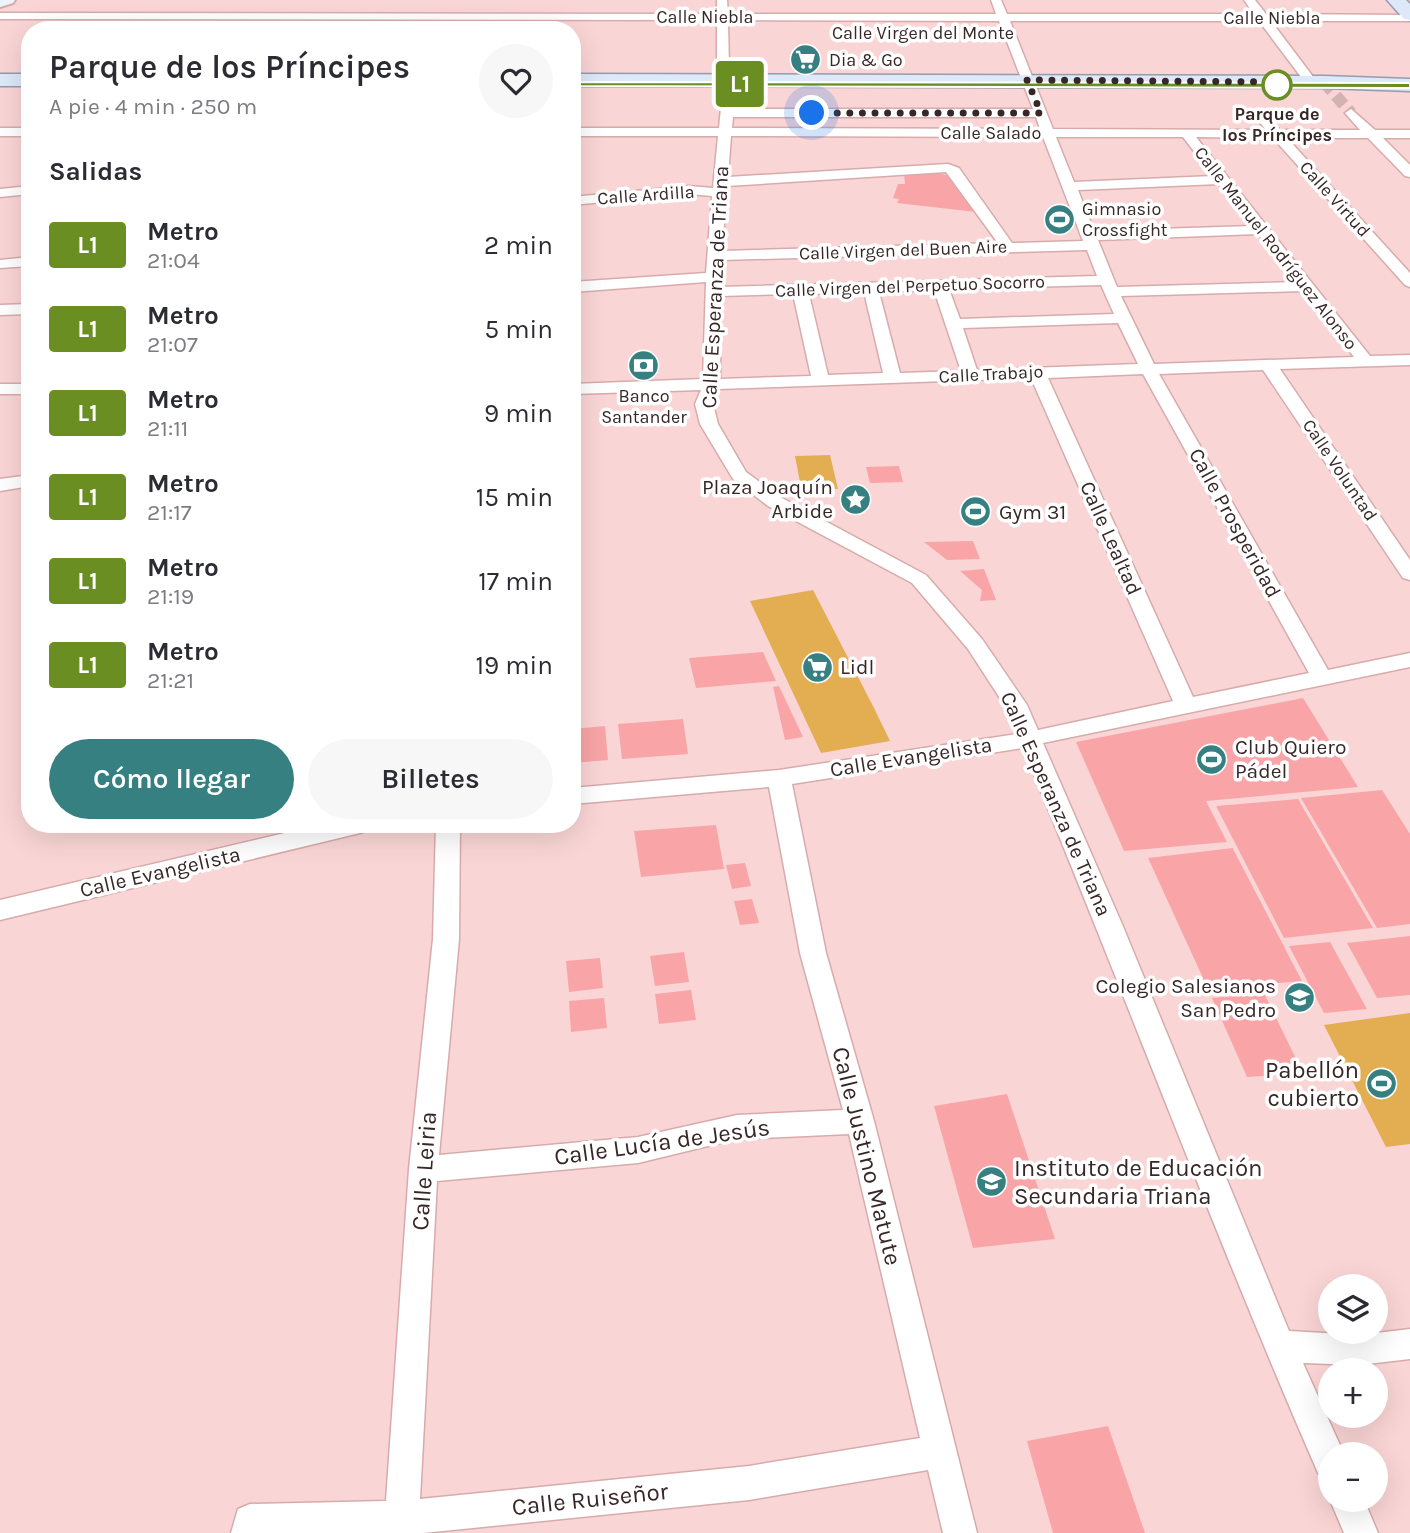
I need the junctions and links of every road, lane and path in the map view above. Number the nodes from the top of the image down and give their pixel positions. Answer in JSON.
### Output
{"nodes":[{"id":1,"x":7,"y":0,"type":"edge"},
{"id":2,"x":199,"y":0,"type":"edge"},
{"id":3,"x":300,"y":0,"type":"edge"},
{"id":4,"x":406,"y":0,"type":"edge"},
{"id":5,"x":513,"y":0,"type":"edge"},
{"id":6,"x":617,"y":0,"type":"edge"},
{"id":7,"x":722,"y":0,"type":"edge"},
{"id":8,"x":826,"y":0,"type":"edge"},
{"id":9,"x":996,"y":0,"type":"edge"},
{"id":10,"x":1249,"y":0,"type":"edge"},
{"id":11,"x":1396,"y":0,"type":"edge"},
{"id":12,"x":0,"y":2,"type":"edge"},
{"id":13,"x":0,"y":16,"type":"edge"},
{"id":14,"x":187,"y":16,"type":"junction"},
{"id":15,"x":290,"y":17,"type":"junction"},
{"id":16,"x":399,"y":17,"type":"junction"},
{"id":17,"x":508,"y":17,"type":"junction"},
{"id":18,"x":615,"y":17,"type":"junction"},
{"id":19,"x":722,"y":17,"type":"junction"},
{"id":20,"x":828,"y":17,"type":"junction"},
{"id":21,"x":1410,"y":17,"type":"edge"},
{"id":22,"x":1003,"y":18,"type":"junction"},
{"id":23,"x":1263,"y":18,"type":"junction"},
{"id":24,"x":183,"y":21,"type":"edge"},
{"id":25,"x":397,"y":21,"type":"edge"},
{"id":26,"x":709,"y":33,"type":"dead end"},
{"id":27,"x":723,"y":33,"type":"junction"},
{"id":28,"x":736,"y":33,"type":"dead end"},
{"id":29,"x":996,"y":33,"type":"dead end"},
{"id":30,"x":1009,"y":33,"type":"junction"},
{"id":31,"x":1023,"y":33,"type":"dead end"},
{"id":32,"x":1260,"y":33,"type":"dead end"},
{"id":33,"x":1274,"y":33,"type":"junction"},
{"id":34,"x":1410,"y":76,"type":"edge"},
{"id":35,"x":0,"y":80,"type":"edge"},
{"id":36,"x":21,"y":80,"type":"edge"},
{"id":37,"x":581,"y":80,"type":"edge"},
{"id":38,"x":727,"y":80,"type":"junction"},
{"id":39,"x":1027,"y":80,"type":"junction"},
{"id":40,"x":1311,"y":82,"type":"junction"},
{"id":41,"x":1381,"y":82,"type":"junction"},
{"id":42,"x":1410,"y":85,"type":"edge"},
{"id":43,"x":727,"y":113,"type":"junction"},
{"id":44,"x":1041,"y":113,"type":"junction"},
{"id":45,"x":1351,"y":113,"type":"tunnel mouth"},
{"id":46,"x":1260,"y":115,"type":"dead end"},
{"id":47,"x":0,"y":132,"type":"edge"},
{"id":48,"x":21,"y":132,"type":"edge"},
{"id":49,"x":581,"y":132,"type":"edge"},
{"id":50,"x":726,"y":133,"type":"junction"},
{"id":51,"x":1050,"y":133,"type":"junction"},
{"id":52,"x":1187,"y":134,"type":"junction"},
{"id":53,"x":1277,"y":134,"type":"junction"},
{"id":54,"x":1371,"y":134,"type":"junction"},
{"id":55,"x":1410,"y":134,"type":"edge"},
{"id":56,"x":1410,"y":173,"type":"edge"},
{"id":57,"x":1224,"y":180,"type":"junction"},
{"id":58,"x":1072,"y":186,"type":"junction"},
{"id":59,"x":720,"y":187,"type":"junction"},
{"id":60,"x":21,"y":191,"type":"edge"},
{"id":61,"x":0,"y":193,"type":"edge"},
{"id":62,"x":581,"y":200,"type":"edge"},
{"id":63,"x":1262,"y":230,"type":"junction"},
{"id":64,"x":1091,"y":240,"type":"junction"},
{"id":65,"x":1007,"y":246,"type":"junction"},
{"id":66,"x":715,"y":256,"type":"junction"},
{"id":67,"x":21,"y":262,"type":"edge"},
{"id":68,"x":0,"y":264,"type":"edge"},
{"id":69,"x":1410,"y":282,"type":"edge"},
{"id":70,"x":714,"y":285,"type":"junction"},
{"id":71,"x":940,"y":285,"type":"junction"},
{"id":72,"x":1110,"y":286,"type":"junction"},
{"id":73,"x":1305,"y":286,"type":"junction"},
{"id":74,"x":581,"y":287,"type":"edge"},
{"id":75,"x":870,"y":287,"type":"junction"},
{"id":76,"x":800,"y":290,"type":"junction"},
{"id":77,"x":21,"y":309,"type":"edge"},
{"id":78,"x":0,"y":310,"type":"edge"},
{"id":79,"x":1124,"y":318,"type":"junction"},
{"id":80,"x":954,"y":324,"type":"junction"},
{"id":81,"x":1410,"y":360,"type":"edge"},
{"id":82,"x":1366,"y":362,"type":"junction"},
{"id":83,"x":1269,"y":366,"type":"junction"},
{"id":84,"x":1148,"y":369,"type":"junction"},
{"id":85,"x":1037,"y":372,"type":"junction"},
{"id":86,"x":971,"y":376,"type":"junction"},
{"id":87,"x":893,"y":379,"type":"junction"},
{"id":88,"x":821,"y":382,"type":"junction"},
{"id":89,"x":711,"y":385,"type":"junction"},
{"id":90,"x":0,"y":389,"type":"edge"},
{"id":91,"x":21,"y":389,"type":"edge"},
{"id":92,"x":581,"y":389,"type":"edge"},
{"id":93,"x":21,"y":482,"type":"edge"},
{"id":94,"x":0,"y":485,"type":"edge"},
{"id":95,"x":1410,"y":574,"type":"edge"},
{"id":96,"x":1410,"y":660,"type":"edge"},
{"id":97,"x":1322,"y":678,"type":"junction"},
{"id":98,"x":1186,"y":705,"type":"junction"},
{"id":99,"x":1031,"y":738,"type":"junction"},
{"id":100,"x":779,"y":778,"type":"junction"},
{"id":101,"x":581,"y":795,"type":"edge"},
{"id":102,"x":320,"y":833,"type":"edge"},
{"id":103,"x":448,"y":833,"type":"edge"},
{"id":104,"x":0,"y":910,"type":"edge"},
{"id":105,"x":860,"y":1121,"type":"junction"},
{"id":106,"x":423,"y":1169,"type":"junction"},
{"id":107,"x":1410,"y":1344,"type":"edge"},
{"id":108,"x":1279,"y":1346,"type":"junction"},
{"id":109,"x":1322,"y":1442,"type":"edge"},
{"id":110,"x":941,"y":1451,"type":"junction"},
{"id":111,"x":1352,"y":1512,"type":"edge"},
{"id":112,"x":402,"y":1518,"type":"junction"},
{"id":113,"x":248,"y":1533,"type":"edge"},
{"id":114,"x":960,"y":1533,"type":"edge"},
{"id":115,"x":1361,"y":1533,"type":"edge"}],
"edges":[{"from":1,"to":12,"type":"street"},
{"from":2,"to":14,"type":"street"},
{"from":3,"to":15,"type":"street"},
{"from":4,"to":16,"type":"street"},
{"from":5,"to":17,"type":"street"},
{"from":6,"to":18,"type":"street"},
{"from":7,"to":19,"type":"street","name":"Calle Esperanza de Triana"},
{"from":8,"to":20,"type":"street"},
{"from":9,"to":22,"type":"street"},
{"from":10,"to":23,"type":"street"},
{"from":11,"to":21,"type":"main road"},
{"from":13,"to":14,"type":"street","name":"Calle Niebla"},
{"from":14,"to":15,"type":"street","name":"Calle Niebla"},
{"from":14,"to":24,"type":"street"},
{"from":15,"to":16,"type":"street","name":"Calle Niebla"},
{"from":16,"to":17,"type":"street","name":"Calle Niebla"},
{"from":16,"to":25,"type":"street"},
{"from":17,"to":18,"type":"street","name":"Calle Niebla"},
{"from":18,"to":19,"type":"street","name":"Calle Niebla"},
{"from":19,"to":20,"type":"street","name":"Calle Niebla"},
{"from":19,"to":27,"type":"street","name":"Calle Esperanza de Triana"},
{"from":20,"to":22,"type":"street","name":"Calle Niebla"},
{"from":21,"to":23,"type":"street","name":"Calle Niebla"},
{"from":22,"to":23,"type":"street","name":"Calle Niebla"},
{"from":22,"to":30,"type":"street"},
{"from":23,"to":33,"type":"street"},
{"from":26,"to":27,"type":"street"},
{"from":27,"to":28,"type":"street"},
{"from":27,"to":38,"type":"street","name":"Calle Esperanza de Triana"},
{"from":29,"to":30,"type":"street","name":"Calle Virgen del Monte"},
{"from":30,"to":31,"type":"street","name":"Calle Virgen del Monte"},
{"from":30,"to":39,"type":"street"},
{"from":32,"to":33,"type":"street"},
{"from":33,"to":40,"type":"street"},
{"from":34,"to":41,"type":"main road"},
{"from":35,"to":36,"type":"main road"},
{"from":37,"to":38,"type":"main road"},
{"from":38,"to":39,"type":"main road"},
{"from":38,"to":43,"type":"street","name":"Calle Esperanza de Triana"},
{"from":39,"to":40,"type":"main road"},
{"from":39,"to":44,"type":"street"},
{"from":40,"to":41,"type":"main road"},
{"from":41,"to":42,"type":"main road"},
{"from":43,"to":44,"type":"street"},
{"from":43,"to":50,"type":"street","name":"Calle Esperanza de Triana"},
{"from":44,"to":51,"type":"street"},
{"from":45,"to":54,"type":"street"},
{"from":46,"to":53,"type":"street","name":"Calle Virtud"},
{"from":47,"to":48,"type":"street"},
{"from":49,"to":50,"type":"street","name":"Calle Salado"},
{"from":50,"to":51,"type":"street","name":"Calle Salado"},
{"from":50,"to":59,"type":"street","name":"Calle Esperanza de Triana"},
{"from":51,"to":52,"type":"street","name":"Calle Salado"},
{"from":51,"to":58,"type":"street"},
{"from":52,"to":53,"type":"street","name":"Calle Salado"},
{"from":52,"to":57,"type":"street","name":"Calle Manuel Rodríguez Alonso"},
{"from":53,"to":54,"type":"street","name":"Calle Salado"},
{"from":53,"to":69,"type":"street","name":"Calle Virtud"},
{"from":54,"to":55,"type":"street","name":"Calle Salado"},
{"from":54,"to":56,"type":"street"},
{"from":57,"to":58,"type":"street"},
{"from":57,"to":63,"type":"street","name":"Calle Manuel Rodríguez Alonso"},
{"from":58,"to":64,"type":"street"},
{"from":59,"to":62,"type":"street","name":"Calle Ardilla"},
{"from":59,"to":65,"type":"street","name":"Calle Ardilla"},
{"from":59,"to":66,"type":"street","name":"Calle Esperanza de Triana"},
{"from":60,"to":61,"type":"street"},
{"from":63,"to":64,"type":"street","name":"Calle Virgen del Buen Aire"},
{"from":63,"to":73,"type":"street","name":"Calle Manuel Rodríguez Alonso"},
{"from":64,"to":65,"type":"street","name":"Calle Virgen del Buen Aire"},
{"from":64,"to":72,"type":"street"},
{"from":65,"to":66,"type":"street","name":"Calle Virgen del Buen Aire"},
{"from":66,"to":70,"type":"street","name":"Calle Esperanza de Triana"},
{"from":67,"to":68,"type":"street"},
{"from":70,"to":74,"type":"street","name":"Calle Virgen del Perpetuo Socorro"},
{"from":70,"to":76,"type":"street","name":"Calle Virgen del Perpetuo Socorro"},
{"from":70,"to":89,"type":"street","name":"Calle Esperanza de Triana"},
{"from":71,"to":72,"type":"street","name":"Calle Virgen del Perpetuo Socorro"},
{"from":71,"to":75,"type":"street","name":"Calle Virgen del Perpetuo Socorro"},
{"from":71,"to":80,"type":"street"},
{"from":72,"to":73,"type":"street"},
{"from":72,"to":79,"type":"street"},
{"from":73,"to":82,"type":"street","name":"Calle Manuel Rodríguez Alonso"},
{"from":75,"to":76,"type":"street","name":"Calle Virgen del Perpetuo Socorro"},
{"from":75,"to":87,"type":"street"},
{"from":76,"to":88,"type":"street"},
{"from":77,"to":78,"type":"street"},
{"from":79,"to":80,"type":"street"},
{"from":79,"to":84,"type":"street"},
{"from":80,"to":86,"type":"street"},
{"from":81,"to":82,"type":"street","name":"Calle Trabajo"},
{"from":82,"to":83,"type":"street","name":"Calle Trabajo"},
{"from":83,"to":84,"type":"street","name":"Calle Trabajo"},
{"from":83,"to":95,"type":"street","name":"Calle Voluntad"},
{"from":84,"to":85,"type":"street","name":"Calle Trabajo"},
{"from":84,"to":97,"type":"street","name":"Calle Prosperidad"},
{"from":85,"to":86,"type":"street","name":"Calle Trabajo"},
{"from":85,"to":98,"type":"street","name":"Calle Lealtad"},
{"from":86,"to":87,"type":"street","name":"Calle Trabajo"},
{"from":87,"to":88,"type":"street","name":"Calle Trabajo"},
{"from":88,"to":89,"type":"street","name":"Calle Trabajo"},
{"from":89,"to":92,"type":"street","name":"Calle Trabajo"},
{"from":89,"to":99,"type":"street","name":"Calle Esperanza de Triana"},
{"from":90,"to":91,"type":"street"},
{"from":93,"to":94,"type":"street"},
{"from":96,"to":97,"type":"street","name":"Calle Evangelista"},
{"from":97,"to":98,"type":"street","name":"Calle Evangelista"},
{"from":98,"to":99,"type":"street","name":"Calle Evangelista"},
{"from":99,"to":100,"type":"street","name":"Calle Evangelista"},
{"from":99,"to":108,"type":"street","name":"Calle Esperanza de Triana"},
{"from":100,"to":101,"type":"street","name":"Calle Evangelista"},
{"from":100,"to":105,"type":"street","name":"Calle Justino Matute"},
{"from":102,"to":104,"type":"street","name":"Calle Evangelista"},
{"from":103,"to":106,"type":"street","name":"Calle Leiria"},
{"from":105,"to":106,"type":"street","name":"Calle Lucía de Jesús"},
{"from":105,"to":110,"type":"street","name":"Calle Justino Matute"},
{"from":106,"to":112,"type":"street","name":"Calle Leiria"},
{"from":107,"to":108,"type":"street"},
{"from":108,"to":109,"type":"street","name":"Calle Esperanza de Triana"},
{"from":110,"to":112,"type":"street","name":"Calle Ruiseñor"},
{"from":110,"to":114,"type":"street","name":"Calle Justino Matute"},
{"from":111,"to":115,"type":"street"},
{"from":112,"to":113,"type":"street","name":"Calle Ruiseñor"}]}
